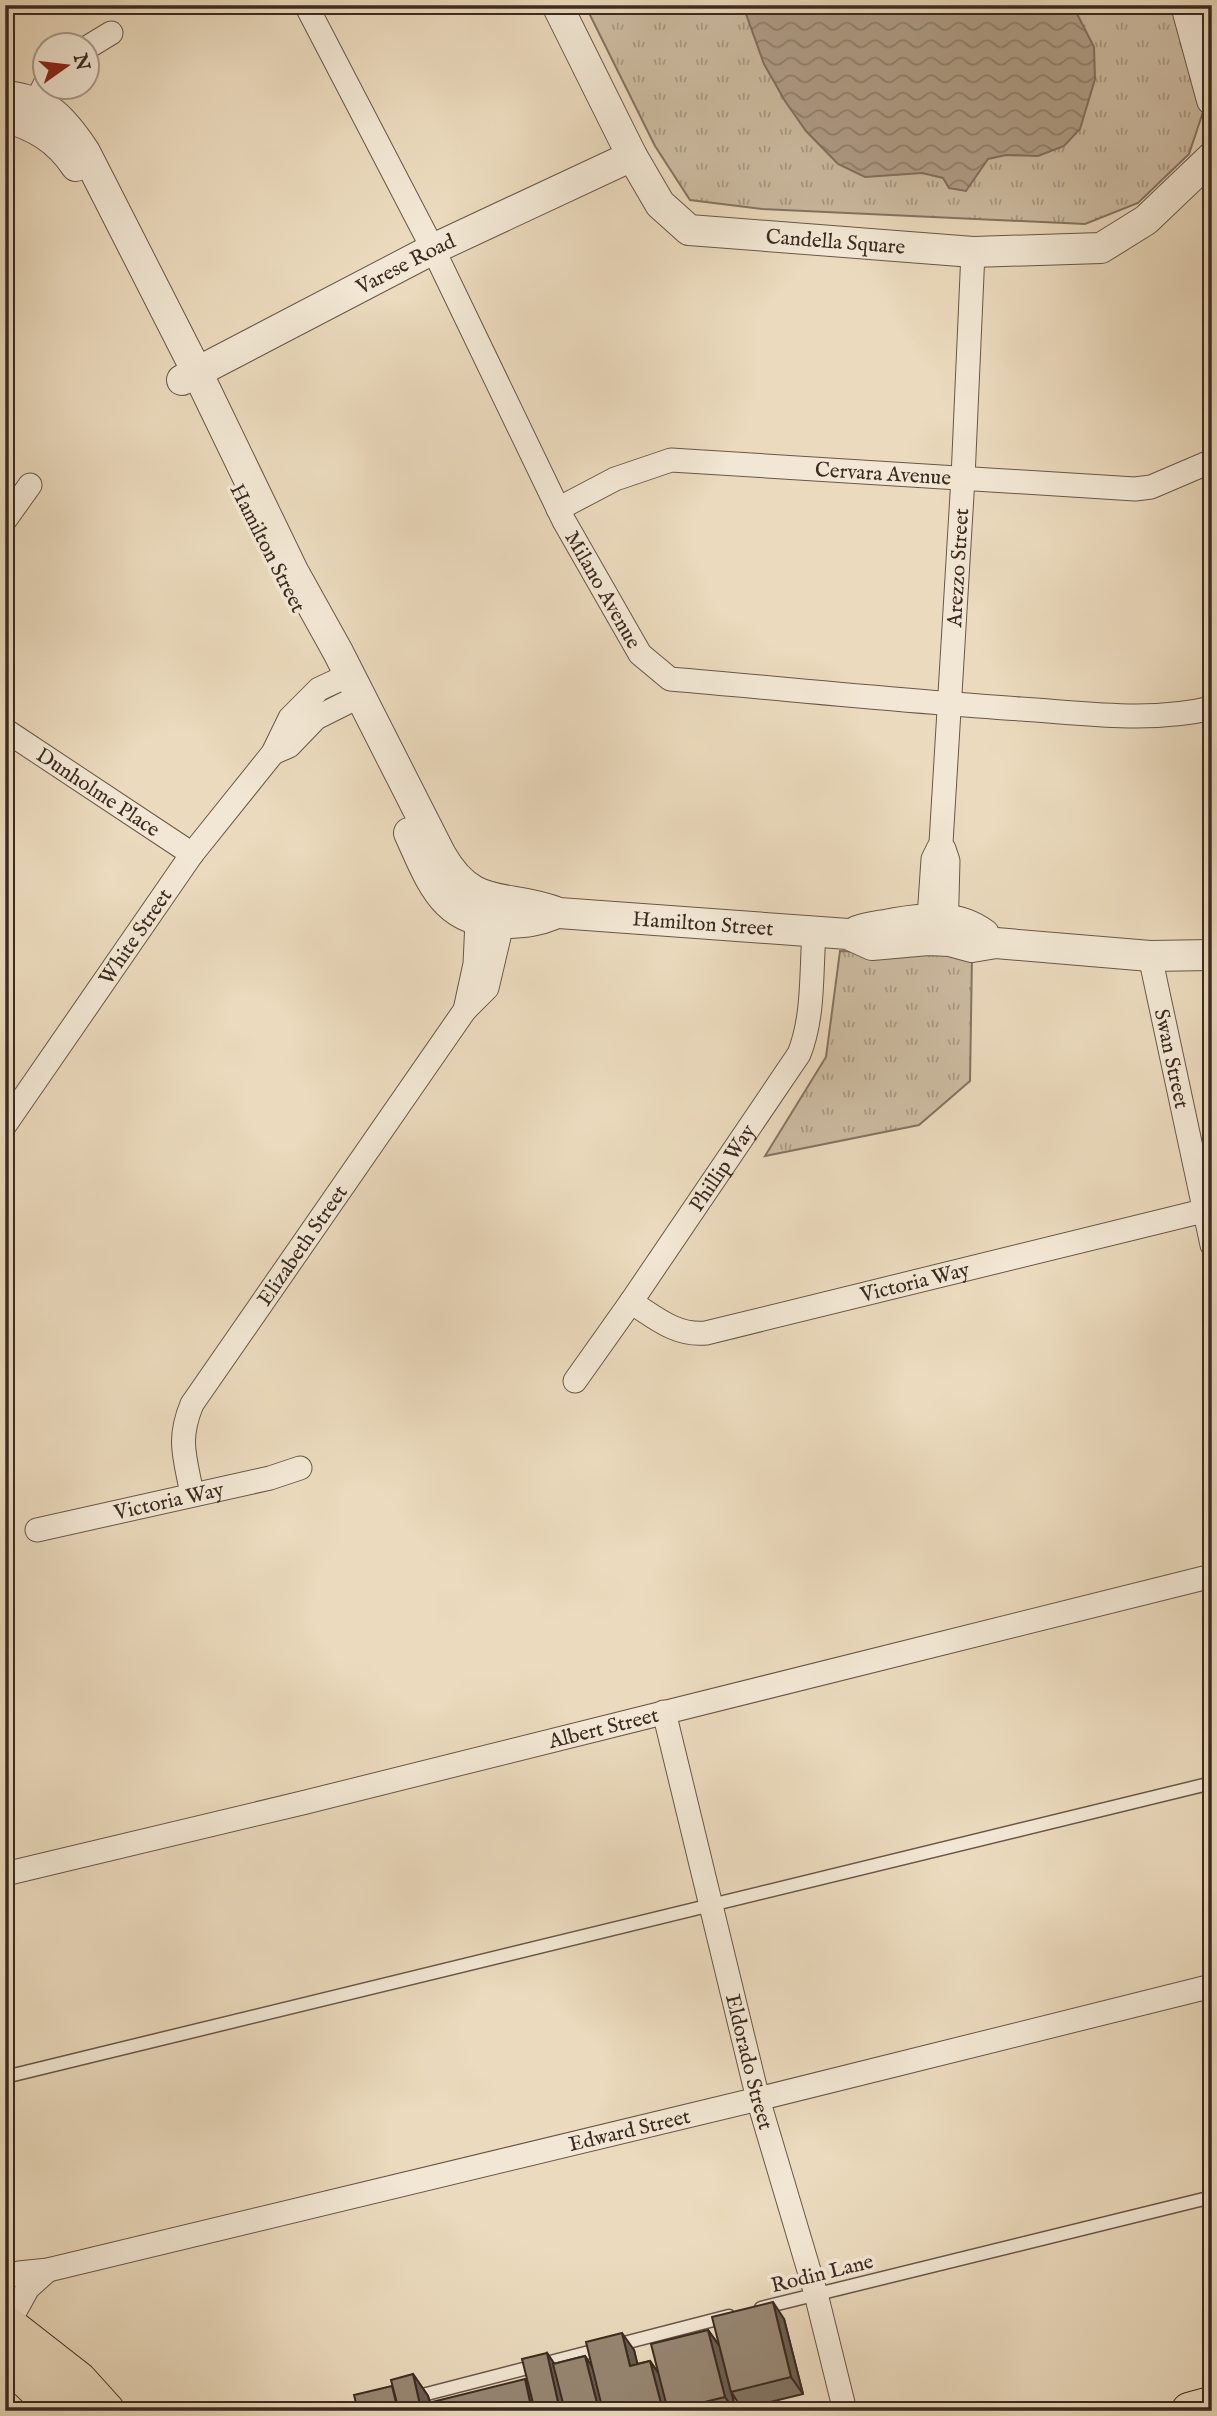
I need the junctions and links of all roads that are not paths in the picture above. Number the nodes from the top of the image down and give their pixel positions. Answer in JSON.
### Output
{"nodes":[{"id":1,"x":306,"y":5,"type":"edge"},
{"id":2,"x":558,"y":5,"type":"edge"},
{"id":3,"x":1186,"y":5,"type":"edge"},
{"id":4,"x":111,"y":33,"type":"dead end"},
{"id":5,"x":102,"y":38,"type":"edge"},
{"id":6,"x":5,"y":96,"type":"edge"},
{"id":7,"x":1212,"y":100,"type":"edge"},
{"id":8,"x":28,"y":106,"type":"edge"},
{"id":9,"x":632,"y":156,"type":"junction"},
{"id":10,"x":1212,"y":157,"type":"edge"},
{"id":11,"x":433,"y":249,"type":"junction"},
{"id":12,"x":973,"y":252,"type":"junction"},
{"id":13,"x":189,"y":376,"type":"junction"},
{"id":14,"x":1212,"y":461,"type":"edge"},
{"id":15,"x":963,"y":478,"type":"junction"},
{"id":16,"x":30,"y":485,"type":"dead end"},
{"id":17,"x":558,"y":509,"type":"junction"},
{"id":18,"x":5,"y":520,"type":"edge"},
{"id":19,"x":346,"y":689,"type":"junction"},
{"id":20,"x":951,"y":704,"type":"junction"},
{"id":21,"x":1212,"y":708,"type":"edge"},
{"id":22,"x":5,"y":730,"type":"edge"},
{"id":23,"x":192,"y":855,"type":"junction"},
{"id":24,"x":494,"y":911,"type":"junction"},
{"id":25,"x":937,"y":929,"type":"junction"},
{"id":26,"x":814,"y":933,"type":"junction"},
{"id":27,"x":1212,"y":955,"type":"edge"},
{"id":28,"x":1150,"y":956,"type":"junction"},
{"id":29,"x":5,"y":1125,"type":"edge"},
{"id":30,"x":1203,"y":1211,"type":"junction"},
{"id":31,"x":1212,"y":1245,"type":"edge"},
{"id":32,"x":631,"y":1302,"type":"junction"},
{"id":33,"x":575,"y":1381,"type":"dead end"},
{"id":34,"x":300,"y":1468,"type":"dead end"},
{"id":35,"x":192,"y":1494,"type":"junction"},
{"id":36,"x":37,"y":1530,"type":"dead end"},
{"id":37,"x":1209,"y":1579,"type":"edge"},
{"id":38,"x":664,"y":1712,"type":"junction"},
{"id":39,"x":1212,"y":1783,"type":"edge"},
{"id":40,"x":5,"y":1874,"type":"edge"},
{"id":41,"x":712,"y":1904,"type":"junction"},
{"id":42,"x":1212,"y":1986,"type":"edge"},
{"id":43,"x":5,"y":2077,"type":"edge"},
{"id":44,"x":758,"y":2099,"type":"junction"},
{"id":45,"x":1212,"y":2197,"type":"edge"},
{"id":46,"x":48,"y":2270,"type":"junction"},
{"id":47,"x":5,"y":2278,"type":"edge"},
{"id":48,"x":816,"y":2294,"type":"junction"},
{"id":49,"x":6,"y":2324,"type":"edge"},
{"id":50,"x":5,"y":2362,"type":"edge"},
{"id":51,"x":400,"y":2400,"type":"edge"},
{"id":52,"x":1212,"y":2406,"type":"edge"},
{"id":53,"x":60,"y":2411,"type":"edge"},
{"id":54,"x":106,"y":2411,"type":"edge"},
{"id":55,"x":845,"y":2411,"type":"edge"},
{"id":56,"x":1191,"y":2411,"type":"edge"}],
"edges":[{"from":1,"to":11,"type":"street","name":"Milano Avenue"},
{"from":2,"to":9,"type":"street","name":"Candella Square"},
{"from":3,"to":7,"type":"street"},
{"from":4,"to":5,"type":"street"},
{"from":6,"to":8,"type":"street","name":"Hamilton Street"},
{"from":8,"to":13,"type":"street","name":"Hamilton Street"},
{"from":9,"to":11,"type":"street","name":"Varese Road"},
{"from":9,"to":12,"type":"street","name":"Candella Square"},
{"from":10,"to":12,"type":"street","name":"Candella Square"},
{"from":11,"to":13,"type":"street","name":"Varese Road"},
{"from":11,"to":17,"type":"street","name":"Milano Avenue"},
{"from":12,"to":15,"type":"street","name":"Arezzo Street"},
{"from":13,"to":19,"type":"street","name":"Hamilton Street"},
{"from":14,"to":15,"type":"street","name":"Cervara Avenue"},
{"from":15,"to":17,"type":"street","name":"Cervara Avenue"},
{"from":15,"to":20,"type":"street","name":"Arezzo Street"},
{"from":16,"to":18,"type":"street"},
{"from":17,"to":20,"type":"street","name":"Milano Avenue"},
{"from":19,"to":23,"type":"street","name":"White Street"},
{"from":19,"to":24,"type":"street","name":"Hamilton Street"},
{"from":20,"to":21,"type":"street","name":"Milano Avenue"},
{"from":20,"to":25,"type":"street","name":"Arezzo Street"},
{"from":22,"to":23,"type":"street","name":"Dunholme Place"},
{"from":23,"to":29,"type":"street","name":"White Street"},
{"from":24,"to":26,"type":"street","name":"Hamilton Street"},
{"from":24,"to":35,"type":"street","name":"Elizabeth Street"},
{"from":25,"to":26,"type":"street","name":"Hamilton Street"},
{"from":25,"to":28,"type":"street","name":"Hamilton Street"},
{"from":26,"to":32,"type":"street","name":"Phillip Way"},
{"from":27,"to":28,"type":"street","name":"Hamilton Street"},
{"from":28,"to":30,"type":"street","name":"Swan Street"},
{"from":30,"to":31,"type":"street","name":"Swan Street"},
{"from":30,"to":32,"type":"street","name":"Victoria Way"},
{"from":32,"to":33,"type":"street","name":"Phillip Way"},
{"from":34,"to":35,"type":"street","name":"Victoria Way"},
{"from":35,"to":36,"type":"street","name":"Victoria Way"},
{"from":37,"to":38,"type":"street","name":"Albert Street"},
{"from":38,"to":40,"type":"street","name":"Albert Street"},
{"from":38,"to":41,"type":"street","name":"Eldorado Street"},
{"from":39,"to":41,"type":"lane"},
{"from":41,"to":43,"type":"lane"},
{"from":41,"to":44,"type":"street","name":"Eldorado Street"},
{"from":42,"to":44,"type":"street","name":"Edward Street"},
{"from":44,"to":46,"type":"street","name":"Edward Street"},
{"from":44,"to":48,"type":"street","name":"Eldorado Street"},
{"from":45,"to":48,"type":"lane","name":"Rodin Lane"},
{"from":46,"to":47,"type":"street","name":"Edward Street"},
{"from":46,"to":49,"type":"street"},
{"from":48,"to":51,"type":"lane","name":"Rodin Lane"},
{"from":48,"to":55,"type":"street","name":"Eldorado Street"},
{"from":49,"to":54,"type":"main road"},
{"from":50,"to":53,"type":"main road"},
{"from":52,"to":56,"type":"main road"}]}
